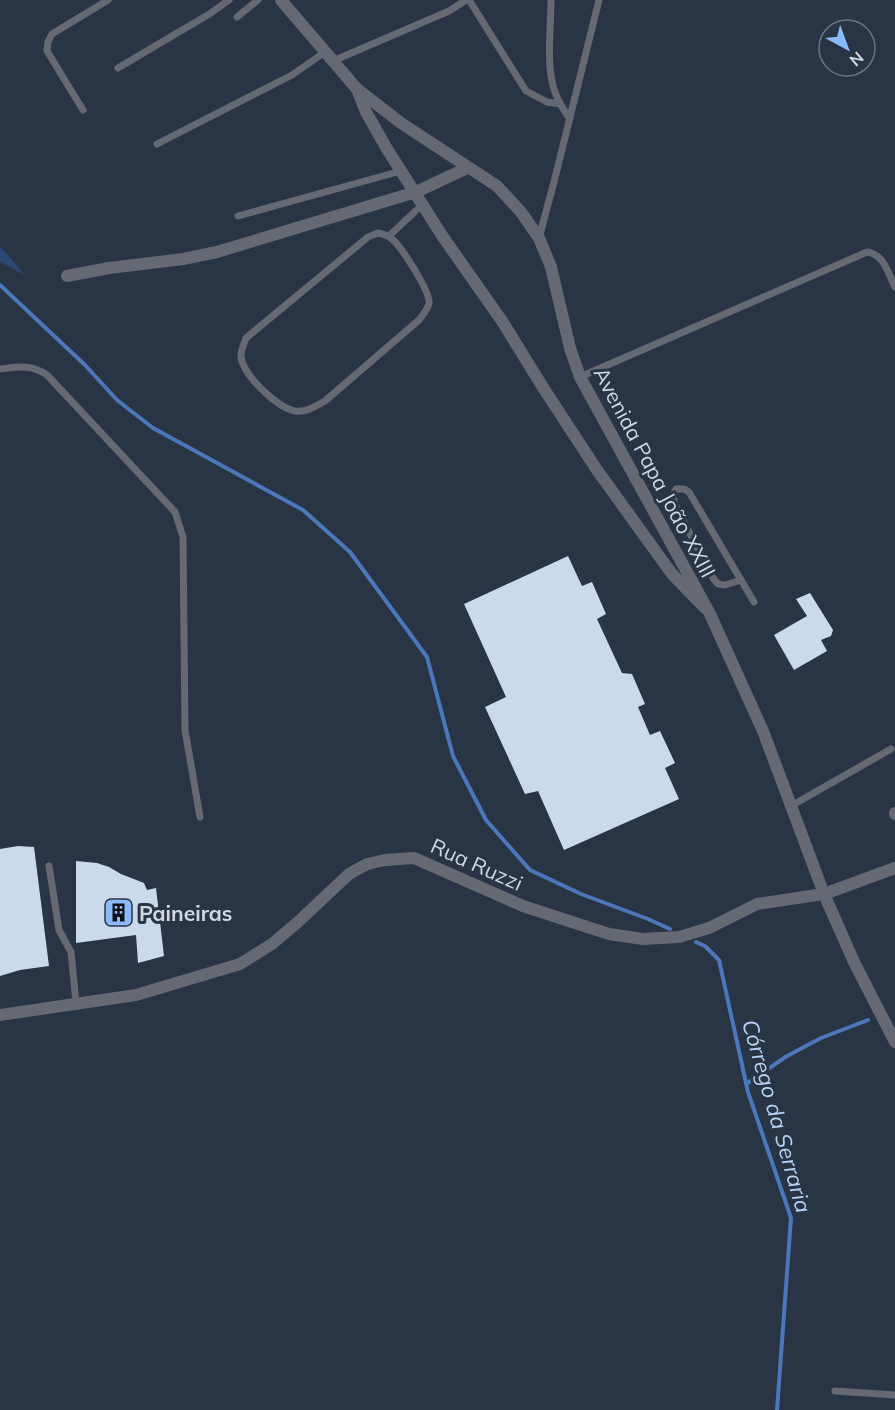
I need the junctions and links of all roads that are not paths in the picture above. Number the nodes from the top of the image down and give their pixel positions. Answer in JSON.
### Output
{"nodes":[{"id":1,"x":108,"y":0,"type":"edge"},
{"id":2,"x":229,"y":0,"type":"edge"},
{"id":3,"x":258,"y":0,"type":"edge"},
{"id":4,"x":281,"y":0,"type":"edge"},
{"id":5,"x":467,"y":0,"type":"edge"},
{"id":6,"x":551,"y":0,"type":"edge"},
{"id":7,"x":598,"y":0,"type":"edge"},
{"id":8,"x":237,"y":16,"type":"dead end"},
{"id":9,"x":329,"y":56,"type":"junction"},
{"id":10,"x":118,"y":68,"type":"dead end"},
{"id":11,"x":357,"y":89,"type":"junction"},
{"id":12,"x":560,"y":104,"type":"junction"},
{"id":13,"x":83,"y":111,"type":"dead end"},
{"id":14,"x":569,"y":118,"type":"junction"},
{"id":15,"x":157,"y":144,"type":"dead end"},
{"id":16,"x":467,"y":168,"type":"junction"},
{"id":17,"x":400,"y":171,"type":"junction"},
{"id":18,"x":416,"y":192,"type":"junction"},
{"id":19,"x":423,"y":204,"type":"junction"},
{"id":20,"x":238,"y":216,"type":"dead end"},
{"id":21,"x":389,"y":236,"type":"junction"},
{"id":22,"x":539,"y":238,"type":"junction"},
{"id":23,"x":67,"y":276,"type":"dead end"},
{"id":24,"x":895,"y":287,"type":"edge"},
{"id":25,"x":0,"y":369,"type":"edge"},
{"id":26,"x":580,"y":377,"type":"junction"},
{"id":27,"x":741,"y":580,"type":"junction"},
{"id":28,"x":754,"y":602,"type":"dead end"},
{"id":29,"x":710,"y":614,"type":"junction"},
{"id":30,"x":891,"y":749,"type":"dead end"},
{"id":31,"x":791,"y":806,"type":"junction"},
{"id":32,"x":200,"y":818,"type":"dead end"},
{"id":33,"x":50,"y":866,"type":"dead end"},
{"id":34,"x":895,"y":868,"type":"edge"},
{"id":35,"x":824,"y":894,"type":"junction"},
{"id":36,"x":76,"y":1003,"type":"junction"},
{"id":37,"x":0,"y":1015,"type":"edge"},
{"id":38,"x":895,"y":1042,"type":"edge"},
{"id":39,"x":835,"y":1391,"type":"dead end"},
{"id":40,"x":895,"y":1395,"type":"edge"}],
"edges":[{"from":1,"to":13,"type":"lane"},
{"from":2,"to":10,"type":"lane"},
{"from":3,"to":8,"type":"lane"},
{"from":4,"to":9,"type":"street","name":"Avenida Papa João XXIII"},
{"from":5,"to":9,"type":"lane"},
{"from":5,"to":12,"type":"lane"},
{"from":6,"to":12,"type":"lane"},
{"from":7,"to":14,"type":"lane"},
{"from":9,"to":11,"type":"street","name":"Avenida Papa João XXIII"},
{"from":9,"to":15,"type":"lane"},
{"from":11,"to":16,"type":"street","name":"Avenida Papa João XXIII"},
{"from":11,"to":17,"type":"street"},
{"from":12,"to":14,"type":"lane"},
{"from":14,"to":22,"type":"lane"},
{"from":16,"to":18,"type":"street"},
{"from":16,"to":22,"type":"street","name":"Avenida Papa João XXIII"},
{"from":17,"to":18,"type":"street"},
{"from":17,"to":20,"type":"lane"},
{"from":18,"to":19,"type":"street"},
{"from":18,"to":23,"type":"street"},
{"from":19,"to":21,"type":"lane"},
{"from":19,"to":29,"type":"street"},
{"from":21,"to":21,"type":"lane"},
{"from":22,"to":26,"type":"street","name":"Avenida Papa João XXIII"},
{"from":24,"to":26,"type":"lane"},
{"from":25,"to":32,"type":"lane"},
{"from":26,"to":29,"type":"street","name":"Avenida Papa João XXIII"},
{"from":27,"to":27,"type":"lane"},
{"from":27,"to":28,"type":"lane"},
{"from":29,"to":31,"type":"street","name":"Avenida Papa João XXIII"},
{"from":30,"to":31,"type":"lane"},
{"from":31,"to":35,"type":"street","name":"Avenida Papa João XXIII"},
{"from":33,"to":36,"type":"lane"},
{"from":34,"to":35,"type":"street","name":"Rua Ruzzi"},
{"from":35,"to":36,"type":"street","name":"Rua Ruzzi"},
{"from":35,"to":38,"type":"street","name":"Avenida Papa João XXIII"},
{"from":36,"to":37,"type":"street","name":"Rua Ruzzi"},
{"from":39,"to":40,"type":"lane"}]}
